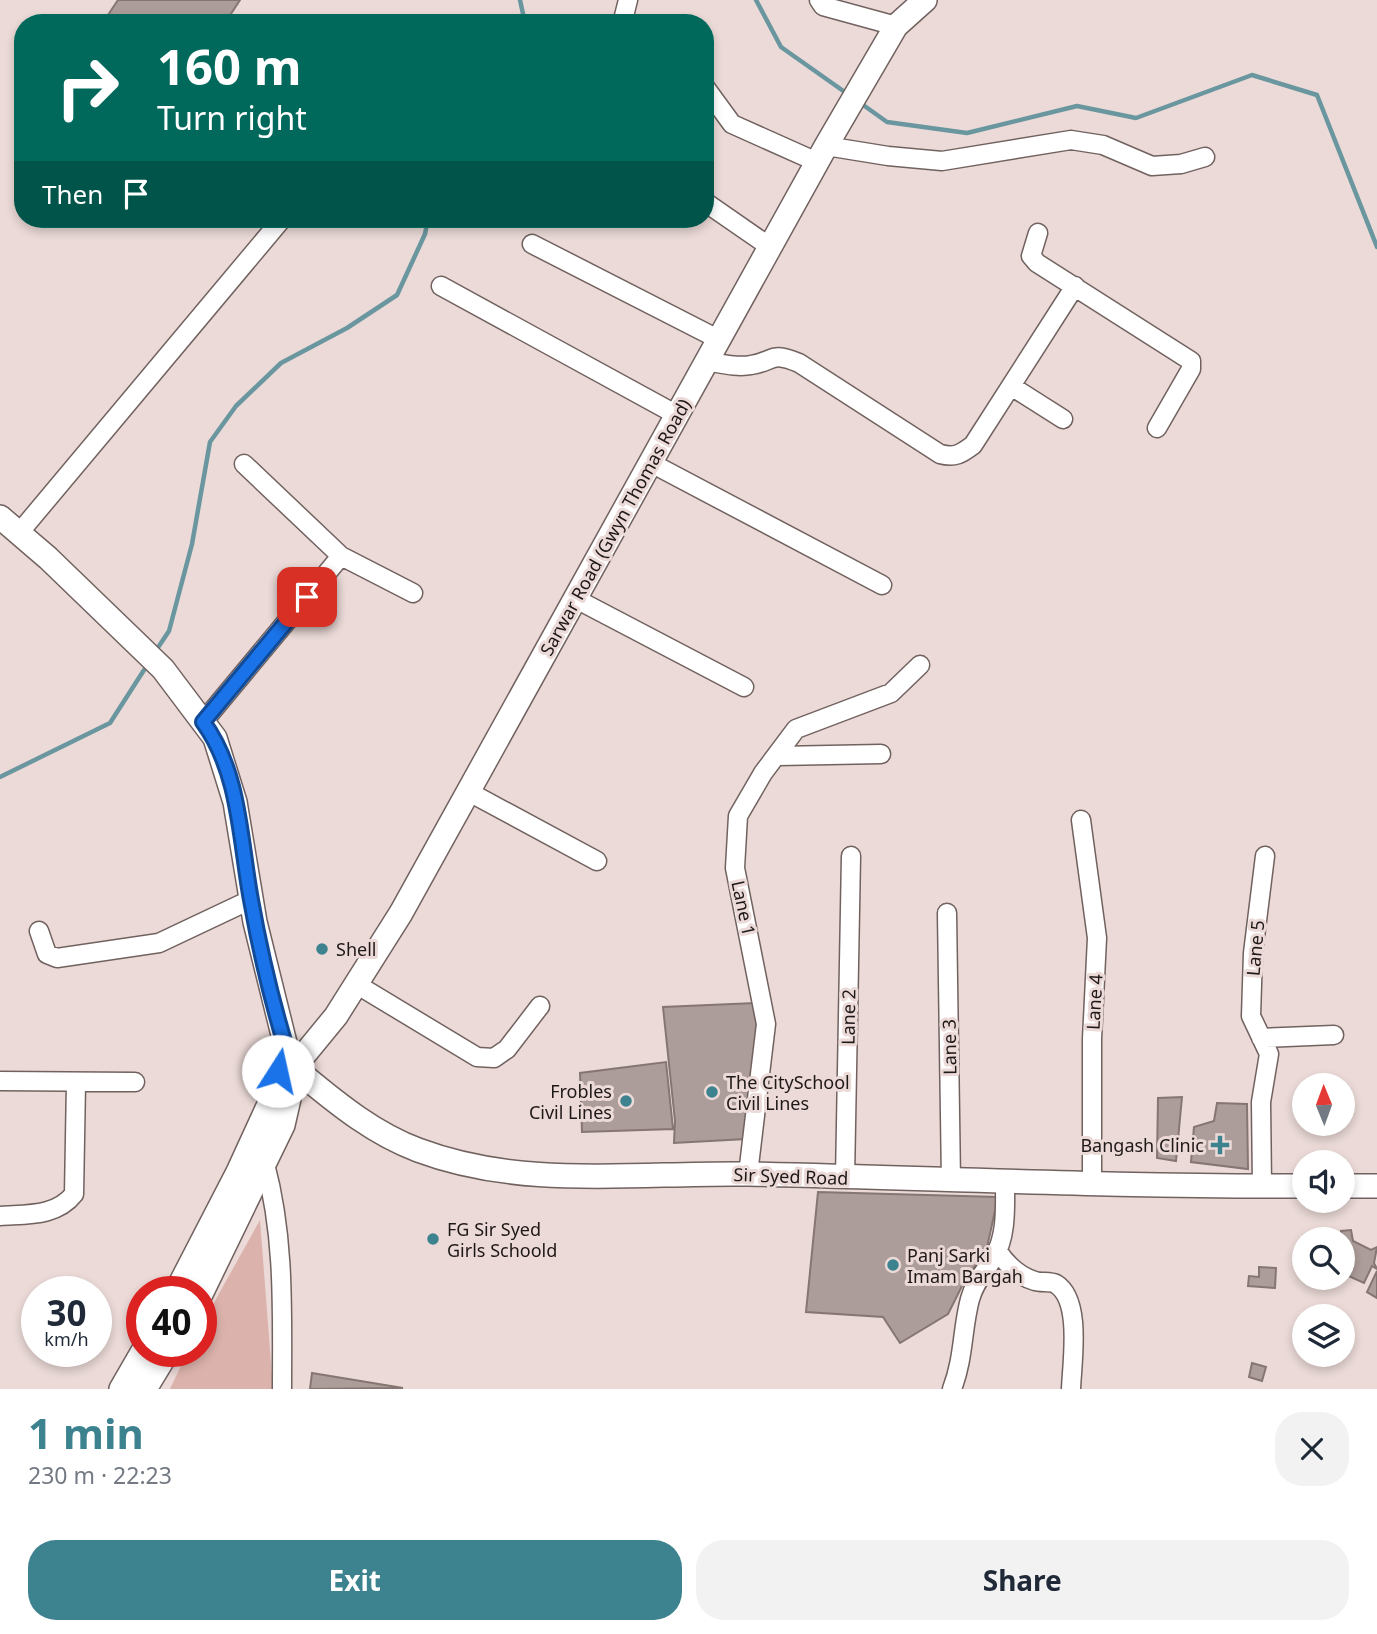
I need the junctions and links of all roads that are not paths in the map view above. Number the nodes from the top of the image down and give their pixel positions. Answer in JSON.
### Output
{"nodes":[{"id":1,"x":819,"y":0,"type":"edge"},
{"id":2,"x":925,"y":0,"type":"edge"},
{"id":3,"x":896,"y":26,"type":"junction"},
{"id":4,"x":714,"y":99,"type":"edge"},
{"id":5,"x":822,"y":154,"type":"junction"},
{"id":6,"x":1205,"y":157,"type":"dead end"},
{"id":7,"x":714,"y":208,"type":"edge"},
{"id":8,"x":274,"y":228,"type":"edge"},
{"id":9,"x":1038,"y":233,"type":"dead end"},
{"id":10,"x":532,"y":244,"type":"dead end"},
{"id":11,"x":770,"y":247,"type":"junction"},
{"id":12,"x":441,"y":286,"type":"dead end"},
{"id":13,"x":1075,"y":286,"type":"junction"},
{"id":14,"x":718,"y":339,"type":"junction"},
{"id":15,"x":705,"y":361,"type":"junction"},
{"id":16,"x":1011,"y":386,"type":"junction"},
{"id":17,"x":677,"y":415,"type":"junction"},
{"id":18,"x":1063,"y":419,"type":"dead end"},
{"id":19,"x":1157,"y":428,"type":"dead end"},
{"id":20,"x":651,"y":463,"type":"junction"},
{"id":21,"x":244,"y":464,"type":"dead end"},
{"id":22,"x":0,"y":517,"type":"edge"},
{"id":23,"x":19,"y":533,"type":"junction"},
{"id":24,"x":341,"y":556,"type":"junction"},
{"id":25,"x":882,"y":585,"type":"dead end"},
{"id":26,"x":412,"y":593,"type":"dead end"},
{"id":27,"x":576,"y":599,"type":"junction"},
{"id":28,"x":920,"y":665,"type":"dead end"},
{"id":29,"x":744,"y":687,"type":"dead end"},
{"id":30,"x":203,"y":722,"type":"junction"},
{"id":31,"x":881,"y":754,"type":"dead end"},
{"id":32,"x":778,"y":756,"type":"junction"},
{"id":33,"x":469,"y":792,"type":"junction"},
{"id":34,"x":1081,"y":820,"type":"dead end"},
{"id":35,"x":851,"y":856,"type":"dead end"},
{"id":36,"x":1265,"y":856,"type":"dead end"},
{"id":37,"x":597,"y":861,"type":"dead end"},
{"id":38,"x":250,"y":900,"type":"junction"},
{"id":39,"x":947,"y":913,"type":"dead end"},
{"id":40,"x":39,"y":931,"type":"dead end"},
{"id":41,"x":356,"y":984,"type":"junction"},
{"id":42,"x":540,"y":1006,"type":"dead end"},
{"id":43,"x":1334,"y":1035,"type":"dead end"},
{"id":44,"x":1261,"y":1038,"type":"junction"},
{"id":45,"x":294,"y":1068,"type":"junction"},
{"id":46,"x":0,"y":1082,"type":"edge"},
{"id":47,"x":135,"y":1082,"type":"dead end"},
{"id":48,"x":76,"y":1083,"type":"junction"},
{"id":49,"x":265,"y":1164,"type":"junction"},
{"id":50,"x":748,"y":1174,"type":"junction"},
{"id":51,"x":845,"y":1178,"type":"junction"},
{"id":52,"x":951,"y":1181,"type":"junction"},
{"id":53,"x":1005,"y":1182,"type":"junction"},
{"id":54,"x":1092,"y":1185,"type":"junction"},
{"id":55,"x":1262,"y":1186,"type":"junction"},
{"id":56,"x":1292,"y":1186,"type":"edge"},
{"id":57,"x":1355,"y":1186,"type":"edge"},
{"id":58,"x":1377,"y":1186,"type":"edge"},
{"id":59,"x":0,"y":1216,"type":"edge"},
{"id":60,"x":997,"y":1250,"type":"junction"},
{"id":61,"x":184,"y":1276,"type":"edge"},
{"id":62,"x":210,"y":1276,"type":"edge"},
{"id":63,"x":134,"y":1367,"type":"edge"},
{"id":64,"x":158,"y":1367,"type":"edge"},
{"id":65,"x":121,"y":1389,"type":"edge"},
{"id":66,"x":145,"y":1389,"type":"edge"},
{"id":67,"x":282,"y":1389,"type":"edge"},
{"id":68,"x":952,"y":1389,"type":"edge"},
{"id":69,"x":1071,"y":1389,"type":"edge"}],
"edges":[{"from":1,"to":3,"type":"street"},
{"from":2,"to":3,"type":"street","name":"Sarwar Road (Gwyn Thomas Road)"},
{"from":3,"to":5,"type":"street","name":"Sarwar Road (Gwyn Thomas Road)"},
{"from":4,"to":5,"type":"street"},
{"from":5,"to":6,"type":"street"},
{"from":5,"to":11,"type":"street","name":"Sarwar Road (Gwyn Thomas Road)"},
{"from":7,"to":11,"type":"street"},
{"from":8,"to":23,"type":"street"},
{"from":9,"to":13,"type":"street"},
{"from":10,"to":14,"type":"street"},
{"from":11,"to":14,"type":"street","name":"Sarwar Road (Gwyn Thomas Road)"},
{"from":12,"to":17,"type":"street"},
{"from":13,"to":16,"type":"street"},
{"from":13,"to":19,"type":"street"},
{"from":14,"to":15,"type":"street","name":"Sarwar Road (Gwyn Thomas Road)"},
{"from":15,"to":16,"type":"street"},
{"from":15,"to":17,"type":"street","name":"Sarwar Road (Gwyn Thomas Road)"},
{"from":16,"to":18,"type":"street"},
{"from":17,"to":20,"type":"street","name":"Sarwar Road (Gwyn Thomas Road)"},
{"from":20,"to":25,"type":"street"},
{"from":20,"to":27,"type":"street","name":"Sarwar Road (Gwyn Thomas Road)"},
{"from":21,"to":24,"type":"street"},
{"from":22,"to":23,"type":"street"},
{"from":23,"to":30,"type":"street"},
{"from":24,"to":26,"type":"street"},
{"from":24,"to":30,"type":"street"},
{"from":27,"to":29,"type":"street"},
{"from":27,"to":33,"type":"street","name":"Sarwar Road (Gwyn Thomas Road)"},
{"from":28,"to":32,"type":"street","name":"Lane 1"},
{"from":30,"to":38,"type":"street"},
{"from":31,"to":32,"type":"street"},
{"from":32,"to":50,"type":"street","name":"Lane 1"},
{"from":33,"to":37,"type":"street"},
{"from":33,"to":41,"type":"street","name":"Sarwar Road (Gwyn Thomas Road)"},
{"from":34,"to":54,"type":"street","name":"Lane 4"},
{"from":35,"to":51,"type":"street","name":"Lane 2"},
{"from":36,"to":44,"type":"street","name":"Lane 5"},
{"from":38,"to":40,"type":"street"},
{"from":38,"to":45,"type":"street"},
{"from":39,"to":52,"type":"street","name":"Lane 3"},
{"from":41,"to":42,"type":"street"},
{"from":41,"to":45,"type":"street","name":"Sarwar Road (Gwyn Thomas Road)"},
{"from":43,"to":44,"type":"street"},
{"from":44,"to":55,"type":"street","name":"Lane 5"},
{"from":45,"to":49,"type":"street","name":"Sarwar Road (Gwyn Thomas Road)"},
{"from":45,"to":50,"type":"street","name":"Sir Syed Road"},
{"from":45,"to":61,"type":"street","name":"Sarwar Road (Gwyn Thomas Road)"},
{"from":46,"to":48,"type":"street"},
{"from":47,"to":48,"type":"street"},
{"from":48,"to":59,"type":"street"},
{"from":49,"to":62,"type":"street","name":"Sarwar Road (Gwyn Thomas Road)"},
{"from":49,"to":67,"type":"street"},
{"from":50,"to":51,"type":"street","name":"Sir Syed Road"},
{"from":51,"to":52,"type":"street","name":"Sir Syed Road"},
{"from":52,"to":53,"type":"street","name":"Sir Syed Road"},
{"from":53,"to":54,"type":"street","name":"Sir Syed Road"},
{"from":53,"to":60,"type":"street"},
{"from":54,"to":55,"type":"street","name":"Sir Syed Road"},
{"from":55,"to":56,"type":"street","name":"Sir Syed Road"},
{"from":57,"to":58,"type":"street"},
{"from":60,"to":68,"type":"street"},
{"from":60,"to":69,"type":"street"},
{"from":63,"to":65,"type":"street"},
{"from":64,"to":66,"type":"street"}]}
